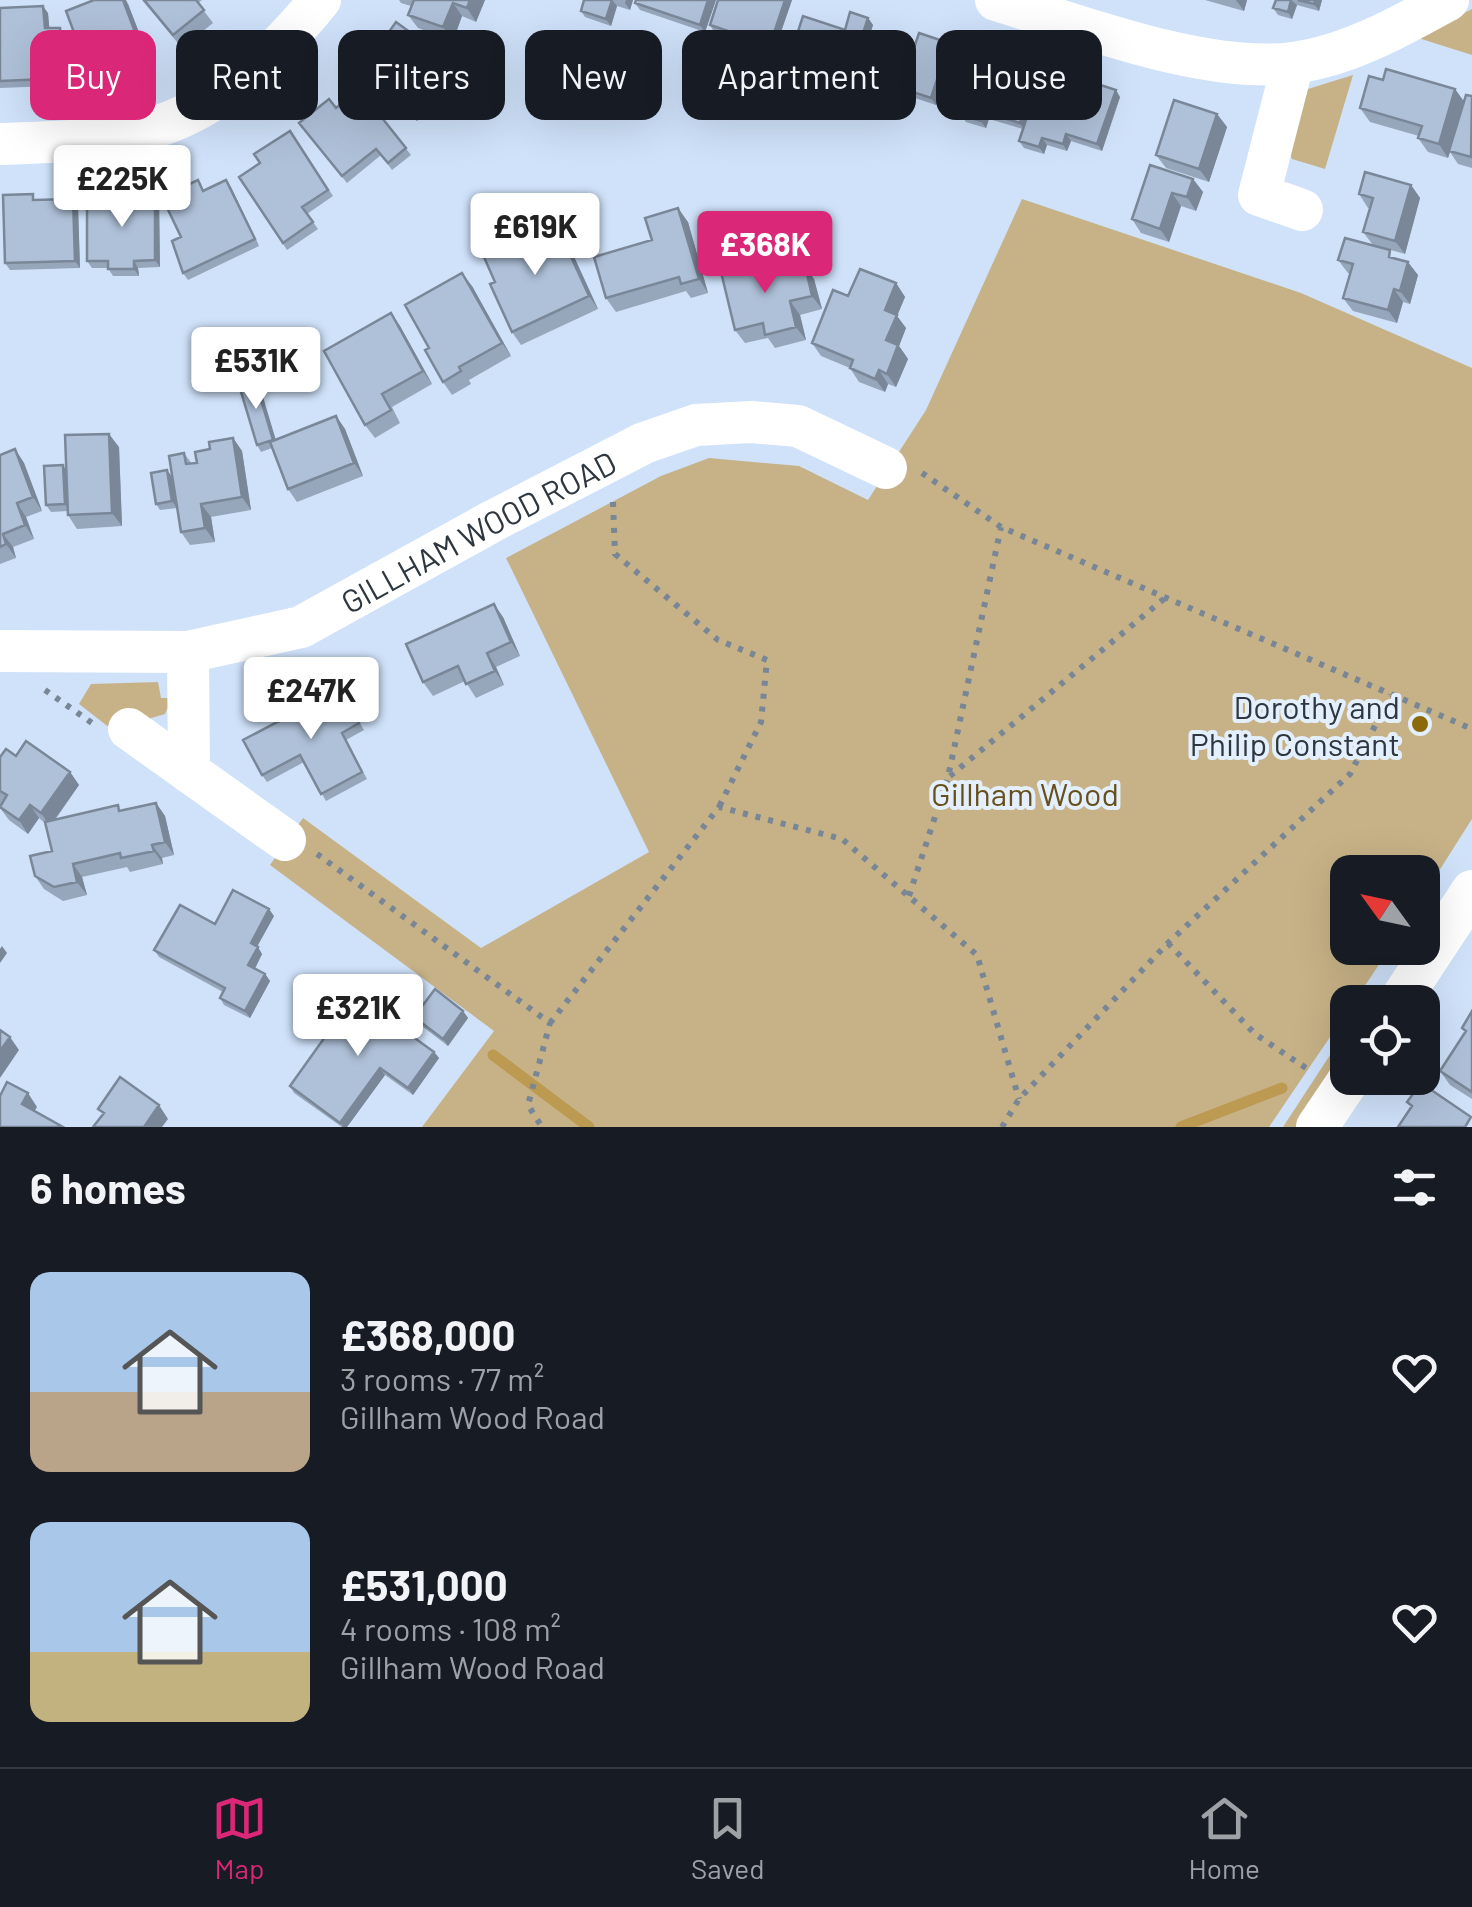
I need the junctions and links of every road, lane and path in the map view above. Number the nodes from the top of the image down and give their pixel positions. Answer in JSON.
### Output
{"nodes":[{"id":1,"x":320,"y":0,"type":"edge"},
{"id":2,"x":996,"y":0,"type":"edge"},
{"id":3,"x":1448,"y":0,"type":"edge"},
{"id":4,"x":1293,"y":63,"type":"junction"},
{"id":5,"x":0,"y":144,"type":"edge"},
{"id":6,"x":1302,"y":210,"type":"dead end"},
{"id":7,"x":610,"y":461,"type":"junction"},
{"id":8,"x":886,"y":468,"type":"joint"},
{"id":9,"x":1001,"y":527,"type":"junction"},
{"id":10,"x":1164,"y":598,"type":"junction"},
{"id":11,"x":0,"y":651,"type":"edge"},
{"id":12,"x":188,"y":652,"type":"junction"},
{"id":13,"x":44,"y":689,"type":"dead end"},
{"id":14,"x":1391,"y":695,"type":"junction"},
{"id":15,"x":1472,"y":728,"type":"edge"},
{"id":16,"x":129,"y":729,"type":"joint"},
{"id":17,"x":189,"y":772,"type":"junction"},
{"id":18,"x":948,"y":777,"type":"junction"},
{"id":19,"x":719,"y":807,"type":"junction"},
{"id":20,"x":284,"y":840,"type":"joint"},
{"id":21,"x":1472,"y":891,"type":"edge"},
{"id":22,"x":908,"y":896,"type":"junction"},
{"id":23,"x":1168,"y":943,"type":"junction"},
{"id":24,"x":1410,"y":985,"type":"edge"},
{"id":25,"x":550,"y":1023,"type":"junction"},
{"id":26,"x":1330,"y":1076,"type":"edge"},
{"id":27,"x":1338,"y":1095,"type":"edge"},
{"id":28,"x":1019,"y":1099,"type":"junction"},
{"id":29,"x":542,"y":1127,"type":"edge"},
{"id":30,"x":1002,"y":1127,"type":"edge"},
{"id":31,"x":1317,"y":1127,"type":"edge"}],
"edges":[{"from":1,"to":5,"type":"street"},
{"from":2,"to":4,"type":"street"},
{"from":3,"to":4,"type":"street"},
{"from":4,"to":6,"type":"street"},
{"from":7,"to":8,"type":"street","name":"GILLHAM WOOD ROAD"},
{"from":7,"to":12,"type":"street","name":"GILLHAM WOOD ROAD"},
{"from":7,"to":19,"type":"path"},
{"from":8,"to":9,"type":"path"},
{"from":9,"to":10,"type":"path"},
{"from":9,"to":18,"type":"path"},
{"from":10,"to":14,"type":"path"},
{"from":10,"to":18,"type":"path"},
{"from":11,"to":12,"type":"street","name":"GILLHAM WOOD ROAD"},
{"from":12,"to":17,"type":"street"},
{"from":13,"to":16,"type":"path"},
{"from":14,"to":15,"type":"path"},
{"from":14,"to":23,"type":"path"},
{"from":16,"to":17,"type":"street"},
{"from":17,"to":20,"type":"street"},
{"from":18,"to":22,"type":"path"},
{"from":19,"to":22,"type":"path"},
{"from":19,"to":25,"type":"path"},
{"from":20,"to":25,"type":"path"},
{"from":21,"to":24,"type":"street"},
{"from":22,"to":28,"type":"path"},
{"from":23,"to":26,"type":"path"},
{"from":23,"to":28,"type":"path"},
{"from":25,"to":29,"type":"path"},
{"from":27,"to":31,"type":"street"},
{"from":28,"to":30,"type":"path"}]}
